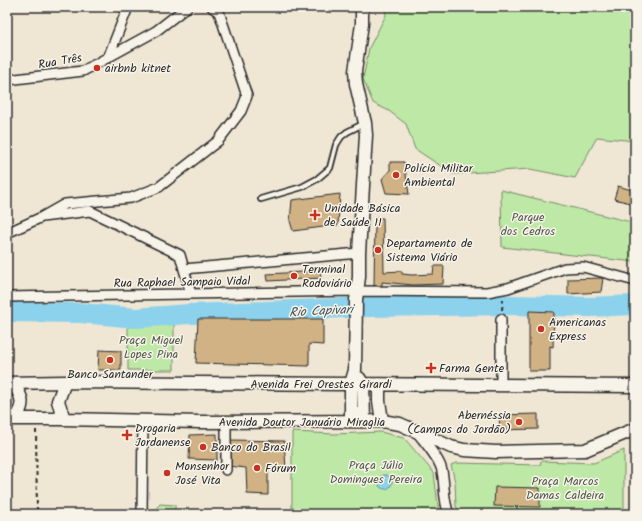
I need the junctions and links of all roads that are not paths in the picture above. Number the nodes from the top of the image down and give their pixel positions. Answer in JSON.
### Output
{"nodes":[{"id":1,"x":128,"y":7,"type":"edge"},
{"id":2,"x":187,"y":7,"type":"edge"},
{"id":3,"x":212,"y":7,"type":"edge"},
{"id":4,"x":362,"y":7,"type":"edge"},
{"id":5,"x":108,"y":58,"type":"junction"},
{"id":6,"x":7,"y":80,"type":"edge"},
{"id":7,"x":366,"y":123,"type":"junction"},
{"id":8,"x":261,"y":199,"type":"dead end"},
{"id":9,"x":42,"y":217,"type":"junction"},
{"id":10,"x":7,"y":233,"type":"edge"},
{"id":11,"x":359,"y":253,"type":"junction"},
{"id":12,"x":184,"y":269,"type":"junction"},
{"id":13,"x":635,"y":281,"type":"edge"},
{"id":14,"x":191,"y":294,"type":"junction"},
{"id":15,"x":357,"y":295,"type":"junction"},
{"id":16,"x":7,"y":297,"type":"edge"},
{"id":17,"x":502,"y":315,"type":"road end"},
{"id":18,"x":355,"y":370,"type":"junction"},
{"id":19,"x":66,"y":382,"type":"junction"},
{"id":20,"x":10,"y":383,"type":"edge"},
{"id":21,"x":351,"y":384,"type":"junction"},
{"id":22,"x":363,"y":384,"type":"junction"},
{"id":23,"x":379,"y":384,"type":"junction"},
{"id":24,"x":501,"y":386,"type":"junction"},
{"id":25,"x":635,"y":386,"type":"edge"},
{"id":26,"x":11,"y":419,"type":"edge"},
{"id":27,"x":64,"y":419,"type":"junction"},
{"id":28,"x":351,"y":420,"type":"junction"},
{"id":29,"x":364,"y":420,"type":"junction"},
{"id":30,"x":143,"y":421,"type":"junction"},
{"id":31,"x":382,"y":421,"type":"junction"},
{"id":32,"x":226,"y":422,"type":"junction"},
{"id":33,"x":635,"y":429,"type":"edge"},
{"id":34,"x":417,"y":431,"type":"junction"},
{"id":35,"x":226,"y":470,"type":"dead end"},
{"id":36,"x":142,"y":514,"type":"edge"},
{"id":37,"x":449,"y":514,"type":"edge"}],
"edges":[{"from":1,"to":5,"type":"street"},
{"from":2,"to":5,"type":"street","name":"Rua Três"},
{"from":3,"to":9,"type":"street"},
{"from":4,"to":7,"type":"main road"},
{"from":5,"to":6,"type":"street","name":"Rua Três"},
{"from":7,"to":8,"type":"lane"},
{"from":7,"to":11,"type":"main road"},
{"from":9,"to":10,"type":"street"},
{"from":9,"to":12,"type":"street"},
{"from":11,"to":12,"type":"street"},
{"from":11,"to":15,"type":"main road"},
{"from":12,"to":14,"type":"street"},
{"from":13,"to":15,"type":"street","name":"Rua Raphael Sampaio Vidal"},
{"from":14,"to":15,"type":"street","name":"Rua Raphael Sampaio Vidal"},
{"from":14,"to":16,"type":"street","name":"Rua Raphael Sampaio Vidal"},
{"from":15,"to":18,"type":"main road"},
{"from":17,"to":24,"type":"street"},
{"from":18,"to":21,"type":"main road"},
{"from":18,"to":22,"type":"main road"},
{"from":19,"to":20,"type":"main road","name":"Avenida Frei Orestes Girardi"},
{"from":19,"to":21,"type":"main road","name":"Avenida Frei Orestes Girardi"},
{"from":19,"to":27,"type":"main road"},
{"from":20,"to":26,"type":"main road"},
{"from":21,"to":22,"type":"main road","name":"Avenida Frei Orestes Girardi"},
{"from":21,"to":28,"type":"main road"},
{"from":22,"to":23,"type":"main road","name":"Avenida Frei Orestes Girardi"},
{"from":22,"to":29,"type":"main road"},
{"from":23,"to":24,"type":"main road","name":"Avenida Frei Orestes Girardi"},
{"from":23,"to":31,"type":"main road"},
{"from":24,"to":25,"type":"main road","name":"Avenida Frei Orestes Girardi"},
{"from":26,"to":27,"type":"main road","name":"Avenida Doutor Januário Miraglia"},
{"from":27,"to":30,"type":"main road","name":"Avenida Doutor Januário Miraglia"},
{"from":28,"to":29,"type":"main road","name":"Avenida Doutor Januário Miraglia"},
{"from":28,"to":32,"type":"main road","name":"Avenida Doutor Januário Miraglia"},
{"from":29,"to":31,"type":"main road","name":"Avenida Doutor Januário Miraglia"},
{"from":30,"to":32,"type":"main road","name":"Avenida Doutor Januário Miraglia"},
{"from":30,"to":36,"type":"street"},
{"from":31,"to":34,"type":"main road","name":"Avenida Doutor Januário Miraglia"},
{"from":32,"to":35,"type":"street"},
{"from":33,"to":34,"type":"main road","name":"Avenida Doutor Januário Miraglia"},
{"from":34,"to":37,"type":"street"}]}
